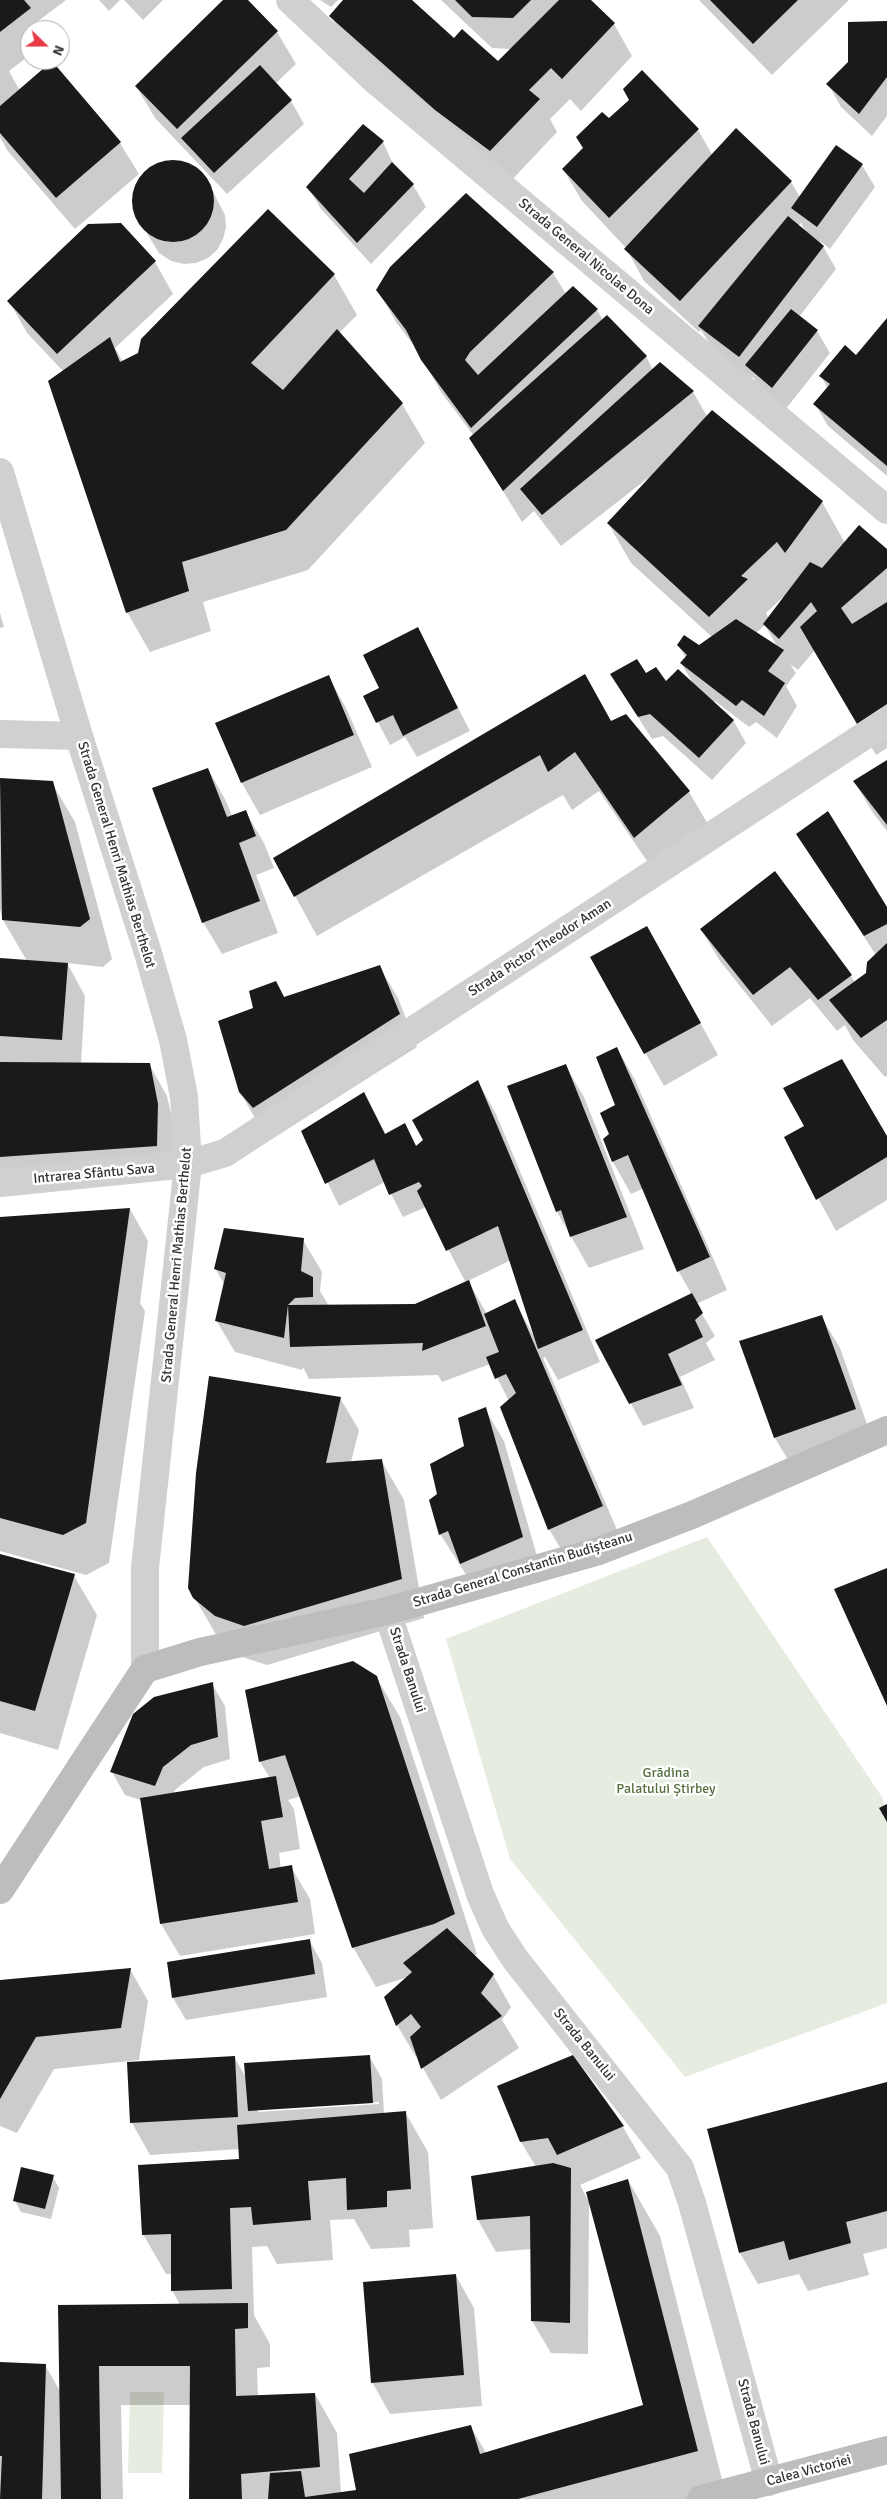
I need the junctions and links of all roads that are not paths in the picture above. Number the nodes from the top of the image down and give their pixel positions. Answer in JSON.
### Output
{"nodes":[{"id":1,"x":290,"y":0,"type":"edge"},
{"id":2,"x":0,"y":472,"type":"edge"},
{"id":3,"x":887,"y":510,"type":"edge"},
{"id":4,"x":887,"y":722,"type":"edge"},
{"id":5,"x":0,"y":734,"type":"edge"},
{"id":6,"x":79,"y":736,"type":"junction"},
{"id":7,"x":188,"y":1164,"type":"junction"},
{"id":8,"x":0,"y":1183,"type":"edge"},
{"id":9,"x":887,"y":1430,"type":"edge"},
{"id":10,"x":387,"y":1610,"type":"junction"},
{"id":11,"x":145,"y":1669,"type":"junction"},
{"id":12,"x":0,"y":1890,"type":"edge"},
{"id":13,"x":887,"y":2450,"type":"edge"},
{"id":14,"x":769,"y":2482,"type":"junction"},
{"id":15,"x":701,"y":2499,"type":"edge"}],
"edges":[{"from":1,"to":3,"type":"street","name":"Strada General Nicolae Dona"},
{"from":2,"to":6,"type":"street","name":"Strada General Henri Mathias Berthelot"},
{"from":4,"to":7,"type":"street","name":"Strada Pictor Theodor Aman"},
{"from":5,"to":6,"type":"street"},
{"from":6,"to":7,"type":"street","name":"Strada General Henri Mathias Berthelot"},
{"from":7,"to":8,"type":"street","name":"Intrarea Sfântu Sava"},
{"from":7,"to":11,"type":"street","name":"Strada General Henri Mathias Berthelot"},
{"from":9,"to":10,"type":"street","name":"Strada General Constantin Budișteanu"},
{"from":10,"to":11,"type":"street","name":"Strada General Constantin Budișteanu"},
{"from":10,"to":14,"type":"street","name":"Strada Banului"},
{"from":11,"to":12,"type":"street"},
{"from":13,"to":14,"type":"street","name":"Calea Victoriei"},
{"from":14,"to":15,"type":"street","name":"Calea Victoriei"}]}
